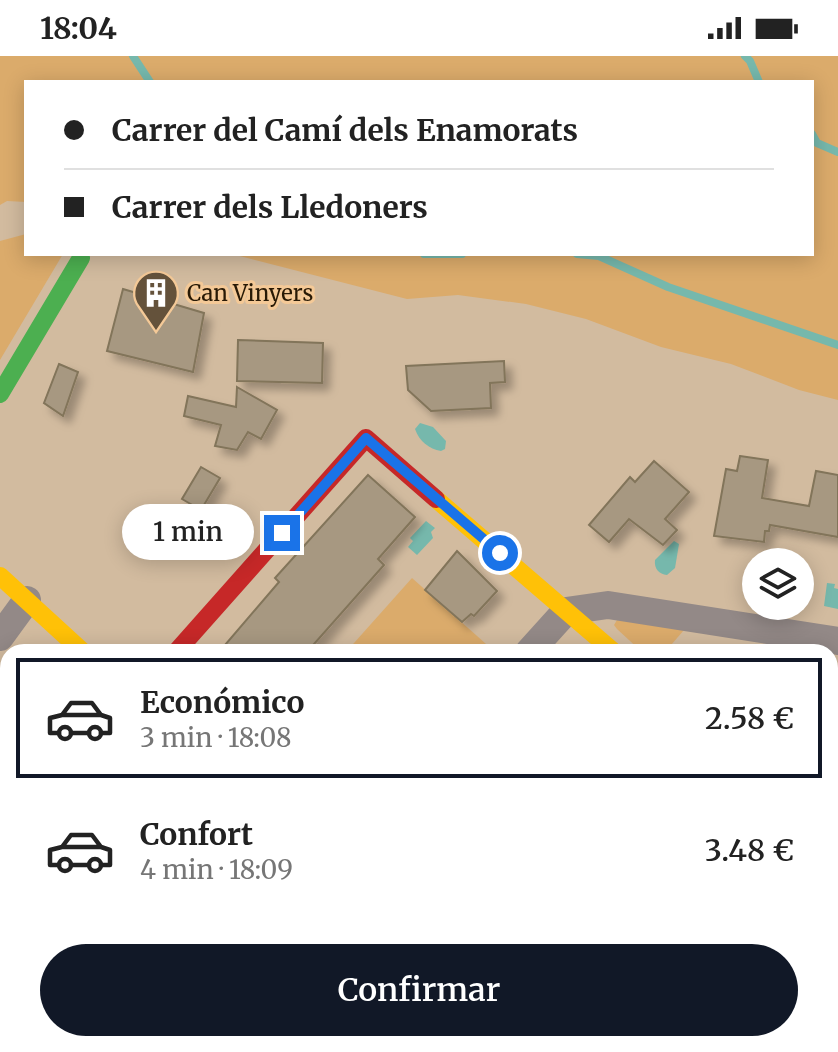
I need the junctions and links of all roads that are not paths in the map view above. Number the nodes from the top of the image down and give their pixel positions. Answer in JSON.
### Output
{"nodes":[{"id":1,"x":81,"y":258,"type":"dead end"},
{"id":2,"x":0,"y":394,"type":"edge"},
{"id":3,"x":0,"y":576,"type":"edge"},
{"id":4,"x":27,"y":600,"type":"junction"},
{"id":5,"x":566,"y":611,"type":"junction"},
{"id":6,"x":0,"y":637,"type":"edge"},
{"id":7,"x":838,"y":641,"type":"edge"},
{"id":8,"x":74,"y":644,"type":"edge"},
{"id":9,"x":183,"y":644,"type":"edge"},
{"id":10,"x":536,"y":644,"type":"edge"},
{"id":11,"x":605,"y":644,"type":"edge"}],
"edges":[{"from":1,"to":2,"type":"street"},
{"from":3,"to":4,"type":"street"},
{"from":4,"to":6,"type":"street"},
{"from":4,"to":8,"type":"street"},
{"from":5,"to":7,"type":"street"},
{"from":5,"to":9,"type":"street"},
{"from":5,"to":10,"type":"street"},
{"from":5,"to":11,"type":"street"}]}
